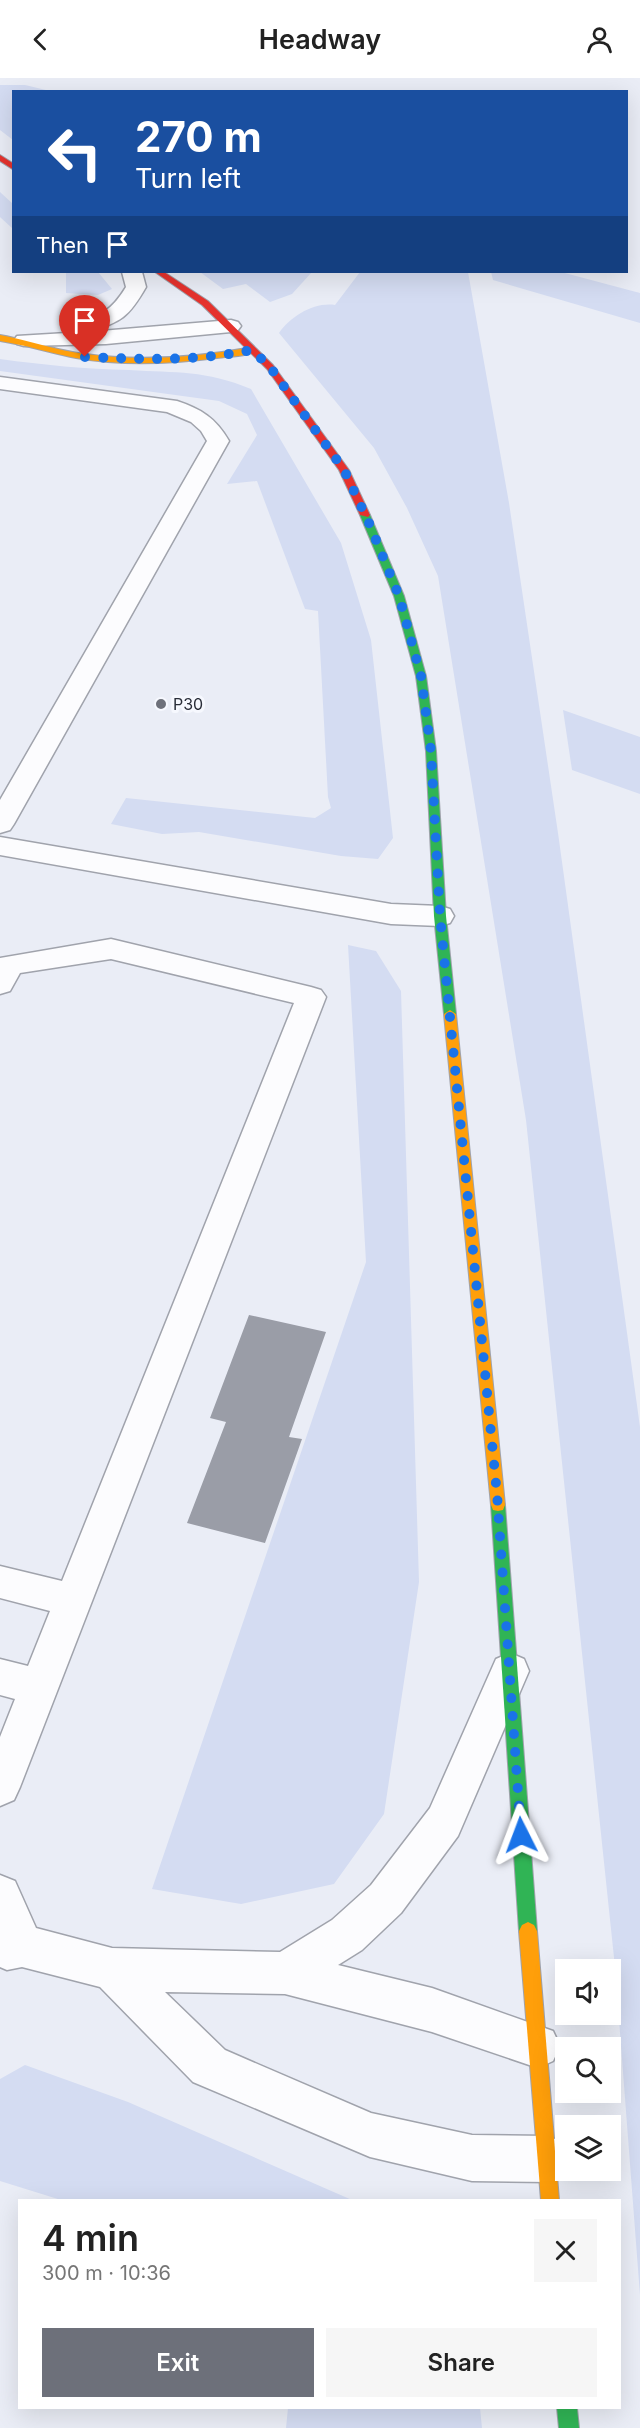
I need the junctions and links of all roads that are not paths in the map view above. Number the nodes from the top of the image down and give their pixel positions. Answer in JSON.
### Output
{"nodes":[{"id":1,"x":132,"y":273,"type":"edge"},
{"id":2,"x":161,"y":273,"type":"edge"},
{"id":3,"x":231,"y":326,"type":"junction"},
{"id":4,"x":0,"y":338,"type":"edge"},
{"id":5,"x":24,"y":340,"type":"junction"},
{"id":6,"x":252,"y":350,"type":"junction"},
{"id":7,"x":0,"y":383,"type":"edge"},
{"id":8,"x":0,"y":824,"type":"edge"},
{"id":9,"x":0,"y":846,"type":"edge"},
{"id":10,"x":440,"y":916,"type":"junction"},
{"id":11,"x":0,"y":984,"type":"edge"},
{"id":12,"x":0,"y":1582,"type":"edge"},
{"id":13,"x":73,"y":1600,"type":"junction"},
{"id":14,"x":510,"y":1671,"type":"junction"},
{"id":15,"x":0,"y":1677,"type":"edge"},
{"id":16,"x":39,"y":1687,"type":"junction"},
{"id":17,"x":0,"y":1787,"type":"edge"},
{"id":18,"x":0,"y":1895,"type":"edge"},
{"id":19,"x":7,"y":1945,"type":"edge"},
{"id":20,"x":112,"y":1969,"type":"junction"},
{"id":21,"x":285,"y":1973,"type":"junction"},
{"id":22,"x":538,"y":2046,"type":"junction"},
{"id":23,"x":549,"y":2180,"type":"edge"},
{"id":24,"x":567,"y":2409,"type":"edge"},
{"id":25,"x":568,"y":2428,"type":"edge"}],
"edges":[{"from":1,"to":5,"type":"street"},
{"from":2,"to":3,"type":"main road"},
{"from":3,"to":5,"type":"street"},
{"from":3,"to":6,"type":"main road"},
{"from":4,"to":5,"type":"main road"},
{"from":5,"to":6,"type":"main road"},
{"from":6,"to":10,"type":"main road"},
{"from":7,"to":8,"type":"street"},
{"from":9,"to":10,"type":"street"},
{"from":10,"to":14,"type":"main road"},
{"from":11,"to":13,"type":"street"},
{"from":12,"to":13,"type":"street"},
{"from":13,"to":16,"type":"street"},
{"from":14,"to":21,"type":"street"},
{"from":14,"to":22,"type":"main road"},
{"from":15,"to":16,"type":"street"},
{"from":16,"to":17,"type":"street"},
{"from":18,"to":19,"type":"street"},
{"from":19,"to":20,"type":"street"},
{"from":20,"to":21,"type":"street"},
{"from":20,"to":23,"type":"street"},
{"from":21,"to":22,"type":"street"},
{"from":22,"to":23,"type":"main road"},
{"from":24,"to":25,"type":"main road"}]}
